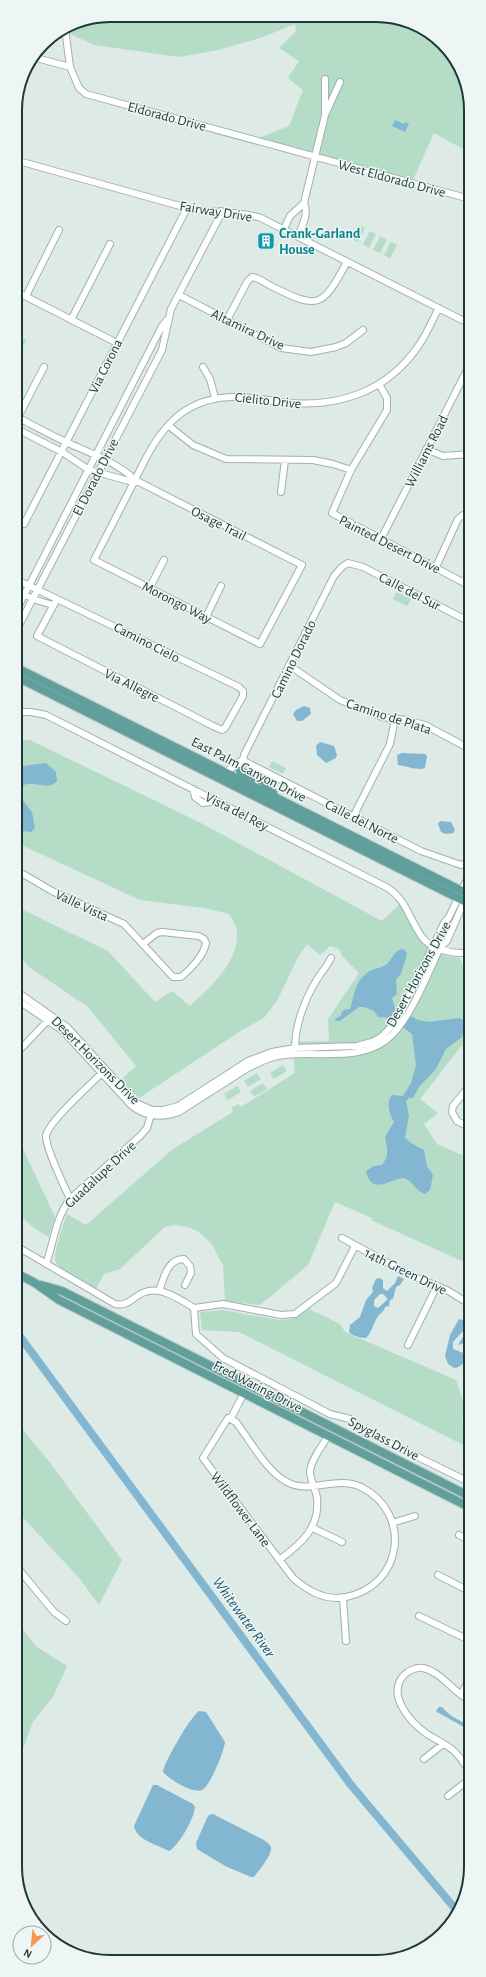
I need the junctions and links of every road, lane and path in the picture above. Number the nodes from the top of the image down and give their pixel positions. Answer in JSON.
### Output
{"nodes":[{"id":1,"x":66,"y":34,"type":"edge"},
{"id":2,"x":39,"y":58,"type":"edge"},
{"id":3,"x":70,"y":67,"type":"junction"},
{"id":4,"x":325,"y":79,"type":"dead end"},
{"id":5,"x":340,"y":82,"type":"dead end"},
{"id":6,"x":325,"y":115,"type":"junction"},
{"id":7,"x":315,"y":157,"type":"junction"},
{"id":8,"x":22,"y":162,"type":"edge"},
{"id":9,"x":464,"y":197,"type":"edge"},
{"id":10,"x":304,"y":203,"type":"junction"},
{"id":11,"x":187,"y":208,"type":"junction"},
{"id":12,"x":221,"y":211,"type":"junction"},
{"id":13,"x":284,"y":229,"type":"junction"},
{"id":14,"x":59,"y":230,"type":"dead end"},
{"id":15,"x":298,"y":236,"type":"junction"},
{"id":16,"x":110,"y":244,"type":"dead end"},
{"id":17,"x":347,"y":262,"type":"junction"},
{"id":18,"x":22,"y":294,"type":"edge"},
{"id":19,"x":179,"y":295,"type":"junction"},
{"id":20,"x":26,"y":296,"type":"junction"},
{"id":21,"x":439,"y":308,"type":"junction"},
{"id":22,"x":168,"y":319,"type":"junction"},
{"id":23,"x":71,"y":320,"type":"junction"},
{"id":24,"x":227,"y":320,"type":"junction"},
{"id":25,"x":464,"y":321,"type":"edge"},
{"id":26,"x":363,"y":330,"type":"dead end"},
{"id":27,"x":117,"y":343,"type":"junction"},
{"id":28,"x":44,"y":367,"type":"dead end"},
{"id":29,"x":203,"y":367,"type":"dead end"},
{"id":30,"x":464,"y":376,"type":"edge"},
{"id":31,"x":462,"y":380,"type":"joint"},
{"id":32,"x":379,"y":384,"type":"junction"},
{"id":33,"x":216,"y":398,"type":"junction"},
{"id":34,"x":22,"y":408,"type":"edge"},
{"id":35,"x":22,"y":422,"type":"edge"},
{"id":36,"x":168,"y":426,"type":"junction"},
{"id":37,"x":22,"y":432,"type":"edge"},
{"id":38,"x":67,"y":442,"type":"junction"},
{"id":39,"x":426,"y":449,"type":"junction"},
{"id":40,"x":62,"y":452,"type":"junction"},
{"id":41,"x":464,"y":454,"type":"edge"},
{"id":42,"x":97,"y":455,"type":"junction"},
{"id":43,"x":105,"y":460,"type":"junction"},
{"id":44,"x":285,"y":460,"type":"junction"},
{"id":45,"x":89,"y":470,"type":"junction"},
{"id":46,"x":351,"y":470,"type":"junction"},
{"id":47,"x":98,"y":472,"type":"junction"},
{"id":48,"x":135,"y":480,"type":"junction"},
{"id":49,"x":281,"y":492,"type":"dead end"},
{"id":50,"x":464,"y":515,"type":"edge"},
{"id":51,"x":22,"y":523,"type":"edge"},
{"id":52,"x":381,"y":539,"type":"junction"},
{"id":53,"x":94,"y":560,"type":"joint"},
{"id":54,"x":164,"y":560,"type":"dead end"},
{"id":55,"x":348,"y":563,"type":"joint"},
{"id":56,"x":436,"y":567,"type":"junction"},
{"id":57,"x":22,"y":582,"type":"edge"},
{"id":58,"x":464,"y":583,"type":"edge"},
{"id":59,"x":30,"y":585,"type":"junction"},
{"id":60,"x":221,"y":586,"type":"dead end"},
{"id":61,"x":149,"y":588,"type":"junction"},
{"id":62,"x":38,"y":589,"type":"junction"},
{"id":63,"x":22,"y":593,"type":"edge"},
{"id":64,"x":51,"y":594,"type":"junction"},
{"id":65,"x":25,"y":595,"type":"junction"},
{"id":66,"x":33,"y":599,"type":"junction"},
{"id":67,"x":22,"y":600,"type":"edge"},
{"id":68,"x":60,"y":600,"type":"junction"},
{"id":69,"x":50,"y":604,"type":"junction"},
{"id":70,"x":206,"y":617,"type":"junction"},
{"id":71,"x":464,"y":619,"type":"edge"},
{"id":72,"x":22,"y":620,"type":"edge"},
{"id":73,"x":260,"y":644,"type":"joint"},
{"id":74,"x":290,"y":666,"type":"junction"},
{"id":75,"x":22,"y":670,"type":"edge"},
{"id":76,"x":22,"y":679,"type":"edge"},
{"id":77,"x":22,"y":712,"type":"edge"},
{"id":78,"x":395,"y":718,"type":"junction"},
{"id":79,"x":227,"y":726,"type":"joint"},
{"id":80,"x":464,"y":745,"type":"edge"},
{"id":81,"x":242,"y":760,"type":"junction"},
{"id":82,"x":224,"y":771,"type":"junction"},
{"id":83,"x":236,"y":777,"type":"junction"},
{"id":84,"x":353,"y":817,"type":"junction"},
{"id":85,"x":464,"y":864,"type":"edge"},
{"id":86,"x":22,"y":874,"type":"edge"},
{"id":87,"x":464,"y":895,"type":"edge"},
{"id":88,"x":464,"y":895,"type":"edge"},
{"id":89,"x":464,"y":899,"type":"edge"},
{"id":90,"x":464,"y":901,"type":"edge"},
{"id":91,"x":144,"y":944,"type":"junction"},
{"id":92,"x":434,"y":945,"type":"junction"},
{"id":93,"x":440,"y":948,"type":"junction"},
{"id":94,"x":464,"y":953,"type":"edge"},
{"id":95,"x":331,"y":958,"type":"dead end"},
{"id":96,"x":22,"y":996,"type":"edge"},
{"id":97,"x":22,"y":1002,"type":"edge"},
{"id":98,"x":404,"y":1012,"type":"junction"},
{"id":99,"x":50,"y":1018,"type":"junction"},
{"id":100,"x":396,"y":1026,"type":"junction"},
{"id":101,"x":22,"y":1048,"type":"edge"},
{"id":102,"x":295,"y":1048,"type":"junction"},
{"id":103,"x":103,"y":1072,"type":"junction"},
{"id":104,"x":464,"y":1092,"type":"edge"},
{"id":105,"x":152,"y":1112,"type":"junction"},
{"id":106,"x":464,"y":1124,"type":"edge"},
{"id":107,"x":70,"y":1199,"type":"junction"},
{"id":108,"x":342,"y":1238,"type":"dead end"},
{"id":109,"x":355,"y":1246,"type":"junction"},
{"id":110,"x":22,"y":1250,"type":"edge"},
{"id":111,"x":46,"y":1264,"type":"junction"},
{"id":112,"x":22,"y":1276,"type":"edge"},
{"id":113,"x":36,"y":1283,"type":"junction"},
{"id":114,"x":185,"y":1286,"type":"dead end"},
{"id":115,"x":437,"y":1286,"type":"junction"},
{"id":116,"x":159,"y":1291,"type":"junction"},
{"id":117,"x":464,"y":1301,"type":"edge"},
{"id":118,"x":194,"y":1308,"type":"junction"},
{"id":119,"x":408,"y":1346,"type":"dead end"},
{"id":120,"x":210,"y":1376,"type":"junction"},
{"id":121,"x":244,"y":1393,"type":"junction"},
{"id":122,"x":272,"y":1397,"type":"junction"},
{"id":123,"x":231,"y":1418,"type":"junction"},
{"id":124,"x":328,"y":1436,"type":"junction"},
{"id":125,"x":388,"y":1455,"type":"junction"},
{"id":126,"x":464,"y":1480,"type":"edge"},
{"id":127,"x":313,"y":1486,"type":"junction"},
{"id":128,"x":464,"y":1493,"type":"edge"},
{"id":129,"x":464,"y":1504,"type":"edge"},
{"id":130,"x":415,"y":1516,"type":"dead end"},
{"id":131,"x":392,"y":1523,"type":"junction"},
{"id":132,"x":313,"y":1528,"type":"junction"},
{"id":133,"x":459,"y":1535,"type":"dead end"},
{"id":134,"x":464,"y":1538,"type":"edge"},
{"id":135,"x":342,"y":1542,"type":"dead end"},
{"id":136,"x":279,"y":1560,"type":"junction"},
{"id":137,"x":22,"y":1573,"type":"edge"},
{"id":138,"x":438,"y":1575,"type":"dead end"},
{"id":139,"x":464,"y":1588,"type":"edge"},
{"id":140,"x":343,"y":1598,"type":"junction"},
{"id":141,"x":419,"y":1616,"type":"dead end"},
{"id":142,"x":66,"y":1621,"type":"dead end"},
{"id":143,"x":464,"y":1638,"type":"edge"},
{"id":144,"x":346,"y":1641,"type":"dead end"},
{"id":145,"x":464,"y":1689,"type":"edge"},
{"id":146,"x":461,"y":1695,"type":"junction"},
{"id":147,"x":464,"y":1697,"type":"edge"},
{"id":148,"x":443,"y":1744,"type":"junction"},
{"id":149,"x":424,"y":1759,"type":"dead end"},
{"id":150,"x":464,"y":1763,"type":"edge"},
{"id":151,"x":464,"y":1783,"type":"edge"},
{"id":152,"x":448,"y":1796,"type":"dead end"}],
"edges":[{"from":1,"to":3,"type":"street","name":"Eldorado Drive"},
{"from":2,"to":3,"type":"street"},
{"from":3,"to":7,"type":"street","name":"Eldorado Drive"},
{"from":4,"to":6,"type":"street"},
{"from":5,"to":6,"type":"street"},
{"from":6,"to":7,"type":"street"},
{"from":7,"to":9,"type":"street","name":"West Eldorado Drive"},
{"from":7,"to":10,"type":"street"},
{"from":8,"to":11,"type":"street","name":"Fairway Drive"},
{"from":10,"to":13,"type":"street"},
{"from":10,"to":15,"type":"street"},
{"from":11,"to":12,"type":"street","name":"Fairway Drive"},
{"from":11,"to":27,"type":"street","name":"Via Corona"},
{"from":12,"to":13,"type":"street","name":"Fairway Drive"},
{"from":12,"to":19,"type":"street","name":"El Dorado Drive"},
{"from":13,"to":15,"type":"street","name":"Fairway Drive"},
{"from":14,"to":20,"type":"street"},
{"from":15,"to":17,"type":"street","name":"Fairway Drive"},
{"from":16,"to":23,"type":"street"},
{"from":17,"to":21,"type":"street","name":"Fairway Drive"},
{"from":17,"to":24,"type":"street"},
{"from":18,"to":20,"type":"street"},
{"from":19,"to":22,"type":"street","name":"El Dorado Drive"},
{"from":19,"to":24,"type":"street","name":"Altamira Drive"},
{"from":20,"to":23,"type":"street"},
{"from":21,"to":25,"type":"street","name":"Fairway Drive"},
{"from":21,"to":32,"type":"street","name":"Cielito Drive"},
{"from":22,"to":42,"type":"street","name":"El Dorado Drive"},
{"from":22,"to":43,"type":"street","name":"El Dorado Drive"},
{"from":23,"to":27,"type":"street"},
{"from":24,"to":26,"type":"street","name":"Altamira Drive"},
{"from":27,"to":38,"type":"street","name":"Via Corona"},
{"from":28,"to":34,"type":"street"},
{"from":29,"to":33,"type":"street"},
{"from":30,"to":31,"type":"street","name":"Williams Road"},
{"from":31,"to":39,"type":"street","name":"Williams Road"},
{"from":32,"to":33,"type":"street","name":"Cielito Drive"},
{"from":32,"to":46,"type":"street"},
{"from":33,"to":36,"type":"street","name":"Cielito Drive"},
{"from":35,"to":38,"type":"street","name":"Osage Trail"},
{"from":36,"to":44,"type":"street"},
{"from":36,"to":48,"type":"street","name":"Cielito Drive"},
{"from":37,"to":40,"type":"street","name":"Osage Trail"},
{"from":38,"to":40,"type":"street","name":"Via Corona"},
{"from":38,"to":42,"type":"street","name":"Osage Trail"},
{"from":39,"to":41,"type":"street"},
{"from":39,"to":52,"type":"street","name":"Williams Road"},
{"from":40,"to":45,"type":"street","name":"Osage Trail"},
{"from":40,"to":51,"type":"street","name":"Via Corona"},
{"from":42,"to":43,"type":"street","name":"Osage Trail"},
{"from":42,"to":45,"type":"street","name":"El Dorado Drive"},
{"from":43,"to":47,"type":"street","name":"El Dorado Drive"},
{"from":43,"to":48,"type":"street","name":"Osage Trail"},
{"from":44,"to":46,"type":"street"},
{"from":44,"to":49,"type":"street"},
{"from":45,"to":47,"type":"street","name":"Osage Trail"},
{"from":45,"to":59,"type":"street","name":"El Dorado Drive"},
{"from":46,"to":52,"type":"street","name":"Painted Desert Drive"},
{"from":47,"to":48,"type":"street","name":"Osage Trail"},
{"from":47,"to":62,"type":"street","name":"El Dorado Drive"},
{"from":48,"to":53,"type":"street","name":"Cielito Drive"},
{"from":48,"to":73,"type":"street","name":"Osage Trail"},
{"from":50,"to":56,"type":"street"},
{"from":52,"to":56,"type":"street","name":"Painted Desert Drive"},
{"from":53,"to":61,"type":"street","name":"Morongo Way"},
{"from":54,"to":61,"type":"street"},
{"from":55,"to":71,"type":"street","name":"Calle del Sur"},
{"from":55,"to":74,"type":"street","name":"Camino Dorado"},
{"from":56,"to":58,"type":"street","name":"Painted Desert Drive"},
{"from":57,"to":59,"type":"street","name":"Camino Cielo"},
{"from":59,"to":62,"type":"street","name":"Camino Cielo"},
{"from":59,"to":65,"type":"street","name":"El Dorado Drive"},
{"from":60,"to":70,"type":"street"},
{"from":61,"to":70,"type":"street","name":"Morongo Way"},
{"from":62,"to":64,"type":"street","name":"Camino Cielo"},
{"from":62,"to":66,"type":"street","name":"El Dorado Drive"},
{"from":63,"to":65,"type":"street"},
{"from":64,"to":68,"type":"street","name":"Camino Cielo"},
{"from":64,"to":69,"type":"street"},
{"from":65,"to":66,"type":"street"},
{"from":65,"to":67,"type":"street","name":"El Dorado Drive"},
{"from":66,"to":69,"type":"street"},
{"from":66,"to":72,"type":"street","name":"El Dorado Drive"},
{"from":68,"to":69,"type":"street"},
{"from":68,"to":79,"type":"street","name":"Camino Cielo"},
{"from":69,"to":79,"type":"street","name":"Via Allegre"},
{"from":70,"to":73,"type":"street","name":"Morongo Way"},
{"from":74,"to":78,"type":"street","name":"Camino de Plata"},
{"from":74,"to":81,"type":"street","name":"Camino Dorado"},
{"from":75,"to":82,"type":"main road","name":"East Palm Canyon Drive"},
{"from":76,"to":83,"type":"main road","name":"East Palm Canyon Drive"},
{"from":77,"to":92,"type":"street","name":"Vista del Rey"},
{"from":78,"to":80,"type":"street","name":"Camino de Plata"},
{"from":78,"to":84,"type":"street"},
{"from":81,"to":82,"type":"street"},
{"from":81,"to":83,"type":"street","name":"Camino Dorado"},
{"from":81,"to":84,"type":"street","name":"Calle del Norte"},
{"from":82,"to":83,"type":"main road","name":"East Palm Canyon Drive"},
{"from":83,"to":87,"type":"main road","name":"East Palm Canyon Drive"},
{"from":83,"to":88,"type":"main road","name":"East Palm Canyon Drive"},
{"from":84,"to":85,"type":"street","name":"Calle del Norte"},
{"from":86,"to":91,"type":"street","name":"Valle Vista"},
{"from":89,"to":92,"type":"street","name":"Desert Horizons Drive"},
{"from":90,"to":93,"type":"street","name":"Desert Horizons Drive"},
{"from":91,"to":91,"type":"street","name":"Valle Vista"},
{"from":92,"to":93,"type":"street","name":"Vista del Rey"},
{"from":92,"to":98,"type":"street","name":"Desert Horizons Drive"},
{"from":93,"to":94,"type":"street","name":"Vista del Rey"},
{"from":93,"to":98,"type":"street","name":"Desert Horizons Drive"},
{"from":95,"to":102,"type":"street"},
{"from":96,"to":99,"type":"street","name":"Desert Horizons Drive"},
{"from":97,"to":99,"type":"street","name":"Desert Horizons Drive"},
{"from":98,"to":100,"type":"street","name":"Desert Horizons Drive"},
{"from":99,"to":101,"type":"street"},
{"from":99,"to":103,"type":"street","name":"Desert Horizons Drive"},
{"from":100,"to":102,"type":"street","name":"Desert Horizons Drive"},
{"from":100,"to":105,"type":"street","name":"Desert Horizons Drive"},
{"from":102,"to":105,"type":"street","name":"Desert Horizons Drive"},
{"from":103,"to":105,"type":"street","name":"Desert Horizons Drive"},
{"from":103,"to":107,"type":"street"},
{"from":104,"to":106,"type":"street"},
{"from":105,"to":107,"type":"street","name":"Guadalupe Drive"},
{"from":107,"to":111,"type":"street","name":"Guadalupe Drive"},
{"from":108,"to":109,"type":"street","name":"14th Green Drive"},
{"from":109,"to":115,"type":"street","name":"14th Green Drive"},
{"from":109,"to":118,"type":"street"},
{"from":110,"to":111,"type":"street"},
{"from":111,"to":116,"type":"street"},
{"from":112,"to":113,"type":"main road","name":"Fred Waring Drive"},
{"from":113,"to":120,"type":"main road","name":"Fred Waring Drive"},
{"from":113,"to":122,"type":"main road","name":"Fred Waring Drive"},
{"from":114,"to":116,"type":"street"},
{"from":115,"to":117,"type":"street","name":"14th Green Drive"},
{"from":115,"to":119,"type":"street"},
{"from":116,"to":118,"type":"street"},
{"from":118,"to":126,"type":"street","name":"Spyglass Drive"},
{"from":120,"to":121,"type":"main road","name":"Fred Waring Drive"},
{"from":120,"to":122,"type":"main road"},
{"from":121,"to":123,"type":"street"},
{"from":121,"to":124,"type":"main road","name":"Fred Waring Drive"},
{"from":122,"to":125,"type":"main road","name":"Fred Waring Drive"},
{"from":123,"to":127,"type":"street"},
{"from":123,"to":136,"type":"street","name":"Wildflower Lane"},
{"from":124,"to":125,"type":"main road"},
{"from":124,"to":127,"type":"street"},
{"from":124,"to":129,"type":"main road","name":"Fred Waring Drive"},
{"from":125,"to":128,"type":"main road","name":"Fred Waring Drive"},
{"from":127,"to":131,"type":"street"},
{"from":127,"to":132,"type":"street"},
{"from":130,"to":131,"type":"street"},
{"from":131,"to":140,"type":"street"},
{"from":132,"to":135,"type":"street"},
{"from":132,"to":136,"type":"street"},
{"from":133,"to":134,"type":"street"},
{"from":136,"to":140,"type":"street","name":"Wildflower Lane"},
{"from":137,"to":142,"type":"street"},
{"from":138,"to":139,"type":"street"},
{"from":140,"to":144,"type":"street"},
{"from":141,"to":143,"type":"street"},
{"from":145,"to":146,"type":"street"},
{"from":146,"to":147,"type":"street"},
{"from":146,"to":148,"type":"street"},
{"from":148,"to":149,"type":"street"},
{"from":148,"to":150,"type":"street"},
{"from":151,"to":152,"type":"street"}]}
